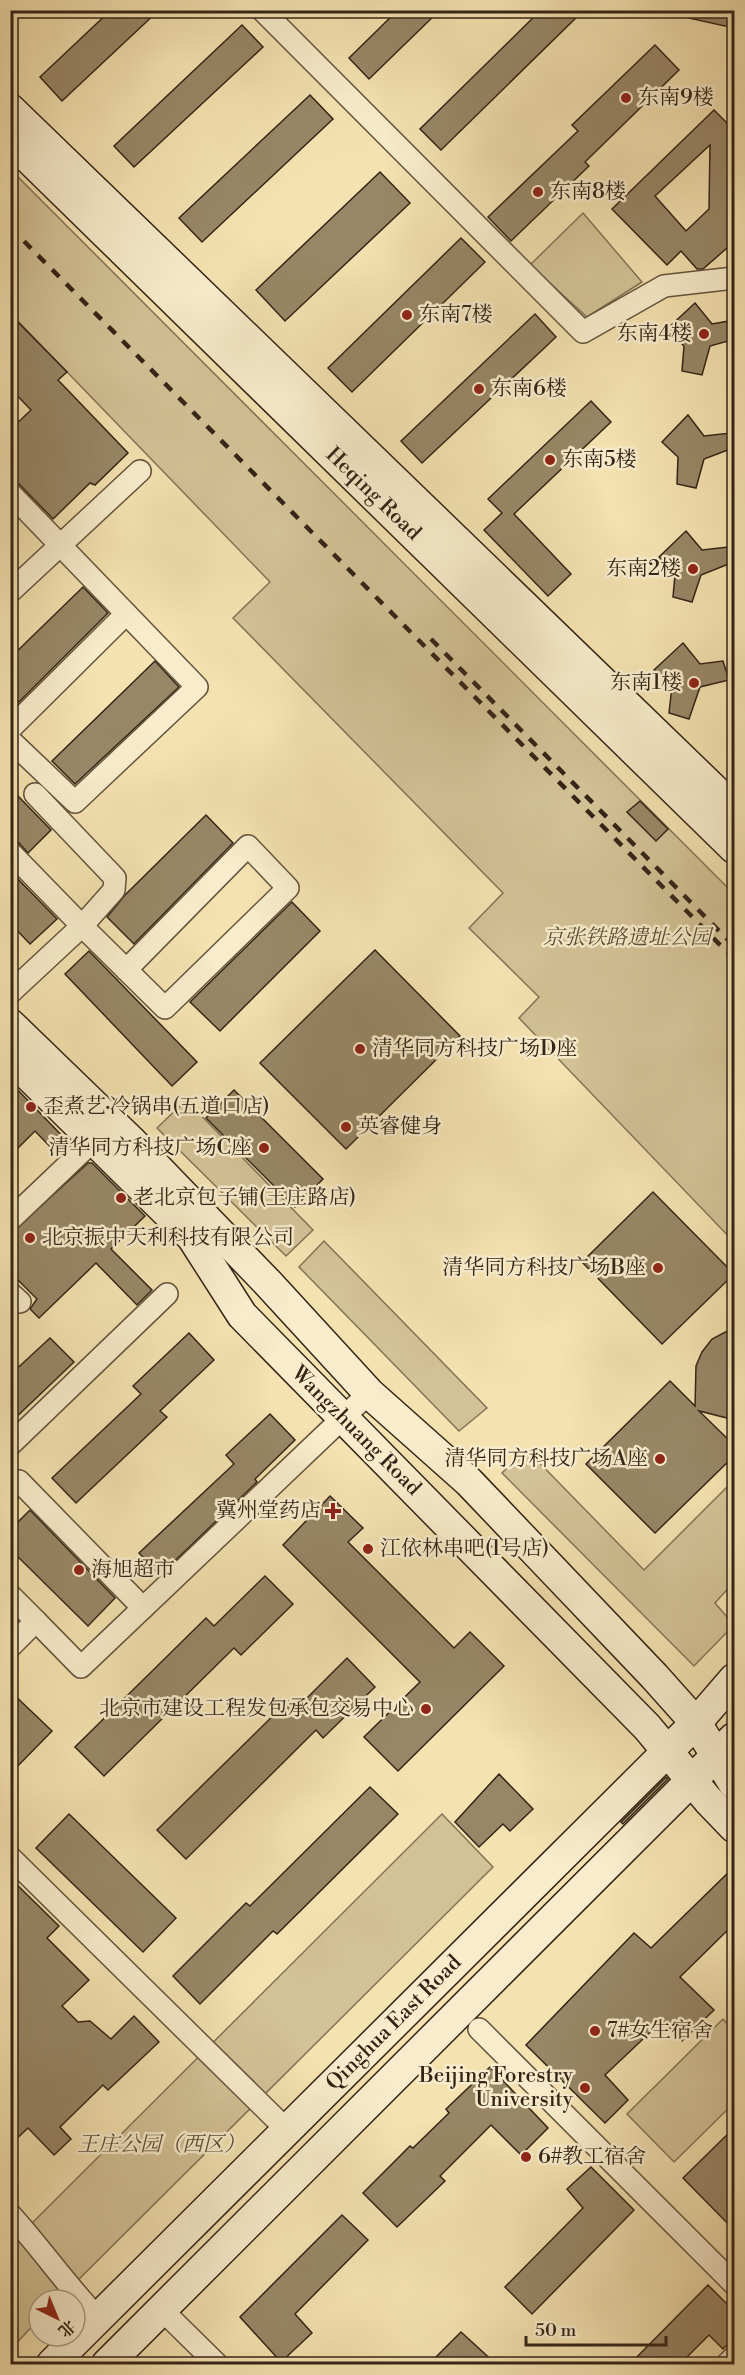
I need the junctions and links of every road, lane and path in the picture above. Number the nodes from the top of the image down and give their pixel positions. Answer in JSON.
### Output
{"nodes":[{"id":1,"x":262,"y":10,"type":"edge"},
{"id":2,"x":10,"y":109,"type":"edge"},
{"id":3,"x":10,"y":140,"type":"edge"},
{"id":4,"x":735,"y":278,"type":"edge"},
{"id":5,"x":140,"y":471,"type":"dead end"},
{"id":6,"x":10,"y":493,"type":"edge"},
{"id":7,"x":59,"y":545,"type":"junction"},
{"id":8,"x":10,"y":592,"type":"edge"},
{"id":9,"x":126,"y":614,"type":"junction"},
{"id":10,"x":10,"y":729,"type":"edge"},
{"id":11,"x":10,"y":740,"type":"edge"},
{"id":12,"x":35,"y":794,"type":"dead end"},
{"id":13,"x":735,"y":809,"type":"edge"},
{"id":14,"x":735,"y":848,"type":"edge"},
{"id":15,"x":10,"y":852,"type":"edge"},
{"id":16,"x":82,"y":926,"type":"junction"},
{"id":17,"x":126,"y":970,"type":"junction"},
{"id":18,"x":10,"y":993,"type":"edge"},
{"id":19,"x":10,"y":1024,"type":"edge"},
{"id":20,"x":10,"y":1057,"type":"edge"},
{"id":21,"x":94,"y":1140,"type":"junction"},
{"id":22,"x":10,"y":1220,"type":"edge"},
{"id":23,"x":167,"y":1294,"type":"dead end"},
{"id":24,"x":369,"y":1393,"type":"junction"},
{"id":25,"x":344,"y":1419,"type":"junction"},
{"id":26,"x":10,"y":1445,"type":"edge"},
{"id":27,"x":13,"y":1480,"type":"edge"},
{"id":28,"x":10,"y":1595,"type":"edge"},
{"id":29,"x":143,"y":1608,"type":"junction"},
{"id":30,"x":36,"y":1621,"type":"junction"},
{"id":31,"x":10,"y":1647,"type":"edge"},
{"id":32,"x":735,"y":1679,"type":"edge"},
{"id":33,"x":696,"y":1723,"type":"junction"},
{"id":34,"x":668,"y":1749,"type":"junction"},
{"id":35,"x":729,"y":1764,"type":"edge"},
{"id":36,"x":700,"y":1791,"type":"junction"},
{"id":37,"x":735,"y":1827,"type":"edge"},
{"id":38,"x":10,"y":1857,"type":"edge"},
{"id":39,"x":479,"y":2029,"type":"dead end"},
{"id":40,"x":287,"y":2130,"type":"junction"},
{"id":41,"x":10,"y":2214,"type":"edge"},
{"id":42,"x":735,"y":2284,"type":"edge"},
{"id":43,"x":161,"y":2309,"type":"junction"},
{"id":44,"x":98,"y":2318,"type":"junction"},
{"id":45,"x":735,"y":2357,"type":"edge"},
{"id":46,"x":52,"y":2364,"type":"edge"},
{"id":47,"x":107,"y":2364,"type":"edge"},
{"id":48,"x":217,"y":2364,"type":"edge"},
{"id":49,"x":727,"y":2364,"type":"edge"}],
"edges":[{"from":1,"to":4,"type":"street"},
{"from":2,"to":13,"type":"main road","name":"Heqing Road"},
{"from":3,"to":14,"type":"main road","name":"Heqing Road"},
{"from":5,"to":7,"type":"street"},
{"from":6,"to":7,"type":"street"},
{"from":7,"to":8,"type":"street"},
{"from":7,"to":9,"type":"street"},
{"from":9,"to":10,"type":"street"},
{"from":9,"to":11,"type":"street"},
{"from":12,"to":16,"type":"street"},
{"from":15,"to":16,"type":"street"},
{"from":16,"to":17,"type":"street"},
{"from":16,"to":18,"type":"street"},
{"from":17,"to":17,"type":"street"},
{"from":19,"to":24,"type":"main road","name":"Wangzhuang Road"},
{"from":20,"to":21,"type":"main road","name":"Wangzhuang Road"},
{"from":21,"to":22,"type":"street"},
{"from":21,"to":25,"type":"main road","name":"Wangzhuang Road"},
{"from":23,"to":26,"type":"street"},
{"from":24,"to":25,"type":"street"},
{"from":24,"to":33,"type":"main road","name":"Wangzhuang Road"},
{"from":25,"to":29,"type":"street"},
{"from":25,"to":34,"type":"main road","name":"Wangzhuang Road"},
{"from":27,"to":29,"type":"street"},
{"from":28,"to":30,"type":"street"},
{"from":29,"to":30,"type":"street"},
{"from":30,"to":31,"type":"street"},
{"from":32,"to":33,"type":"main road","name":"Qinghua East Road"},
{"from":33,"to":34,"type":"main road","name":"Qinghua East Road"},
{"from":33,"to":35,"type":"main road","name":"Wangzhuang Road"},
{"from":34,"to":36,"type":"main road","name":"Wangzhuang Road"},
{"from":34,"to":40,"type":"main road","name":"Qinghua East Road"},
{"from":35,"to":36,"type":"main road","name":"Qinghua East Road"},
{"from":36,"to":37,"type":"main road","name":"Wangzhuang Road"},
{"from":36,"to":43,"type":"main road","name":"Qinghua East Road"},
{"from":38,"to":40,"type":"street"},
{"from":39,"to":42,"type":"street"},
{"from":40,"to":44,"type":"main road","name":"Qinghua East Road"},
{"from":41,"to":44,"type":"street"},
{"from":43,"to":47,"type":"main road","name":"Qinghua East Road"},
{"from":43,"to":48,"type":"street"},
{"from":44,"to":46,"type":"main road","name":"Qinghua East Road"},
{"from":45,"to":49,"type":"street"}]}
